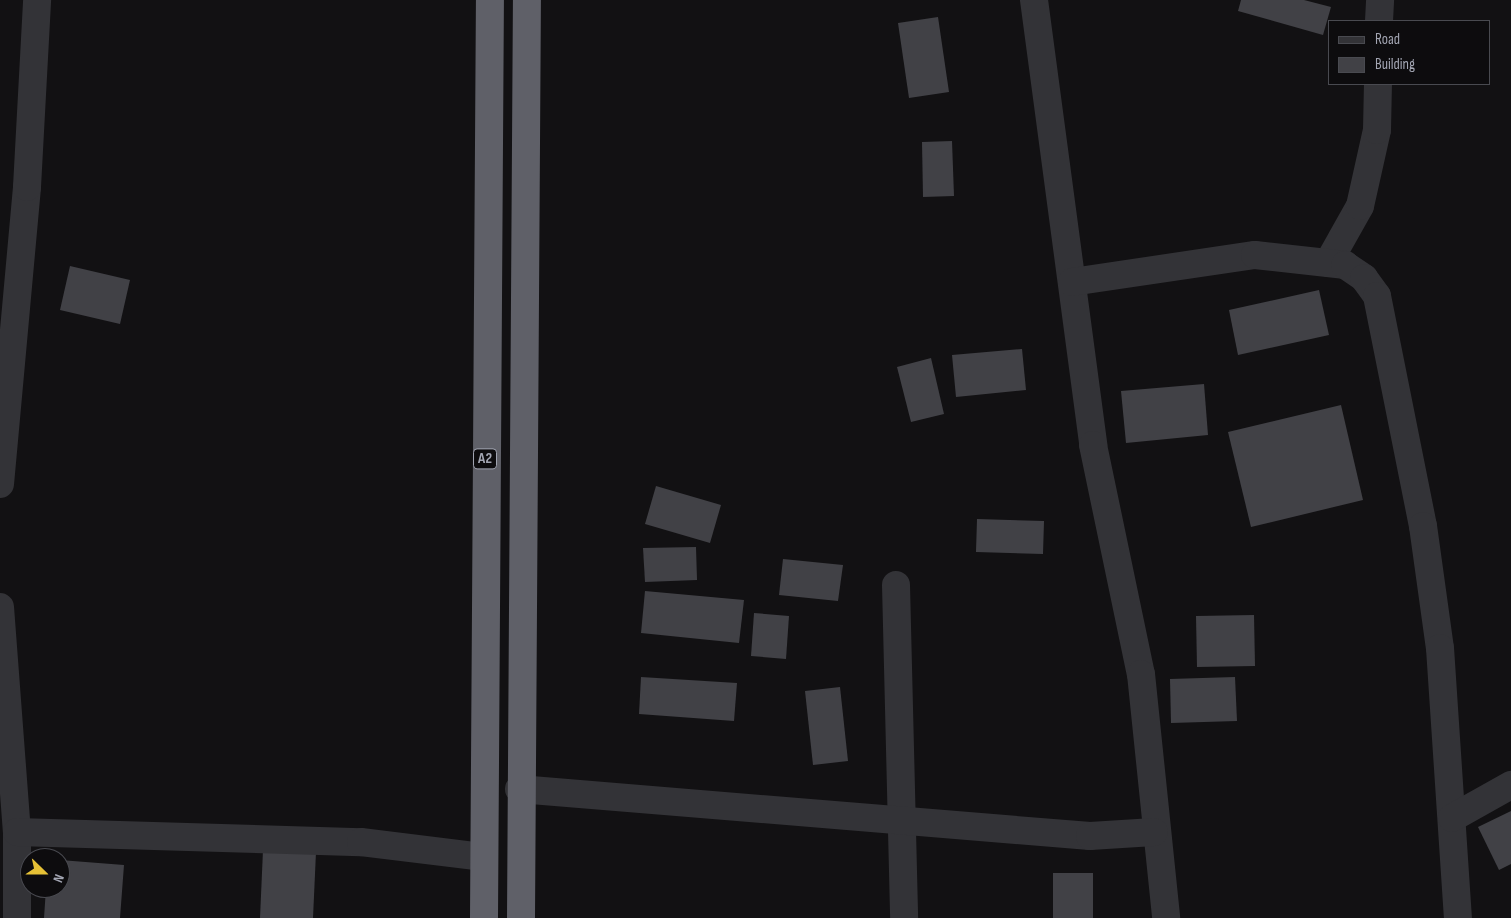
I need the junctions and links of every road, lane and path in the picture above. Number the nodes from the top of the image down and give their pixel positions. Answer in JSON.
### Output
{"nodes":[{"id":1,"x":37,"y":0,"type":"edge"},
{"id":2,"x":490,"y":0,"type":"edge"},
{"id":3,"x":528,"y":0,"type":"edge"},
{"id":4,"x":1034,"y":0,"type":"edge"},
{"id":5,"x":1380,"y":0,"type":"edge"},
{"id":6,"x":1379,"y":20,"type":"edge"},
{"id":7,"x":1378,"y":85,"type":"edge"},
{"id":8,"x":1328,"y":263,"type":"junction"},
{"id":9,"x":1072,"y":282,"type":"junction"},
{"id":10,"x":0,"y":484,"type":"edge"},
{"id":11,"x":896,"y":585,"type":"dead end"},
{"id":12,"x":0,"y":607,"type":"edge"},
{"id":13,"x":7,"y":783,"type":"edge"},
{"id":14,"x":1511,"y":785,"type":"edge"},
{"id":15,"x":520,"y":789,"type":"junction"},
{"id":16,"x":1452,"y":818,"type":"junction"},
{"id":17,"x":898,"y":820,"type":"junction"},
{"id":18,"x":16,"y":832,"type":"junction"},
{"id":19,"x":1154,"y":832,"type":"junction"},
{"id":20,"x":484,"y":857,"type":"junction"},
{"id":21,"x":17,"y":918,"type":"edge"},
{"id":22,"x":484,"y":918,"type":"edge"},
{"id":23,"x":522,"y":918,"type":"edge"},
{"id":24,"x":904,"y":918,"type":"edge"},
{"id":25,"x":1166,"y":918,"type":"edge"},
{"id":26,"x":1458,"y":918,"type":"edge"}],
"edges":[{"from":1,"to":10,"type":"street"},
{"from":2,"to":20,"type":"highway","number":"A2"},
{"from":3,"to":15,"type":"highway"},
{"from":4,"to":9,"type":"street"},
{"from":5,"to":6,"type":"street"},
{"from":7,"to":8,"type":"street"},
{"from":8,"to":9,"type":"street"},
{"from":8,"to":16,"type":"street"},
{"from":9,"to":19,"type":"street"},
{"from":11,"to":17,"type":"street"},
{"from":12,"to":13,"type":"street"},
{"from":13,"to":18,"type":"street"},
{"from":14,"to":16,"type":"street"},
{"from":15,"to":17,"type":"street"},
{"from":15,"to":23,"type":"highway"},
{"from":16,"to":26,"type":"street"},
{"from":17,"to":19,"type":"street"},
{"from":17,"to":24,"type":"street"},
{"from":18,"to":20,"type":"street"},
{"from":18,"to":21,"type":"street"},
{"from":19,"to":25,"type":"street"},
{"from":20,"to":22,"type":"highway","number":"A2"}]}
